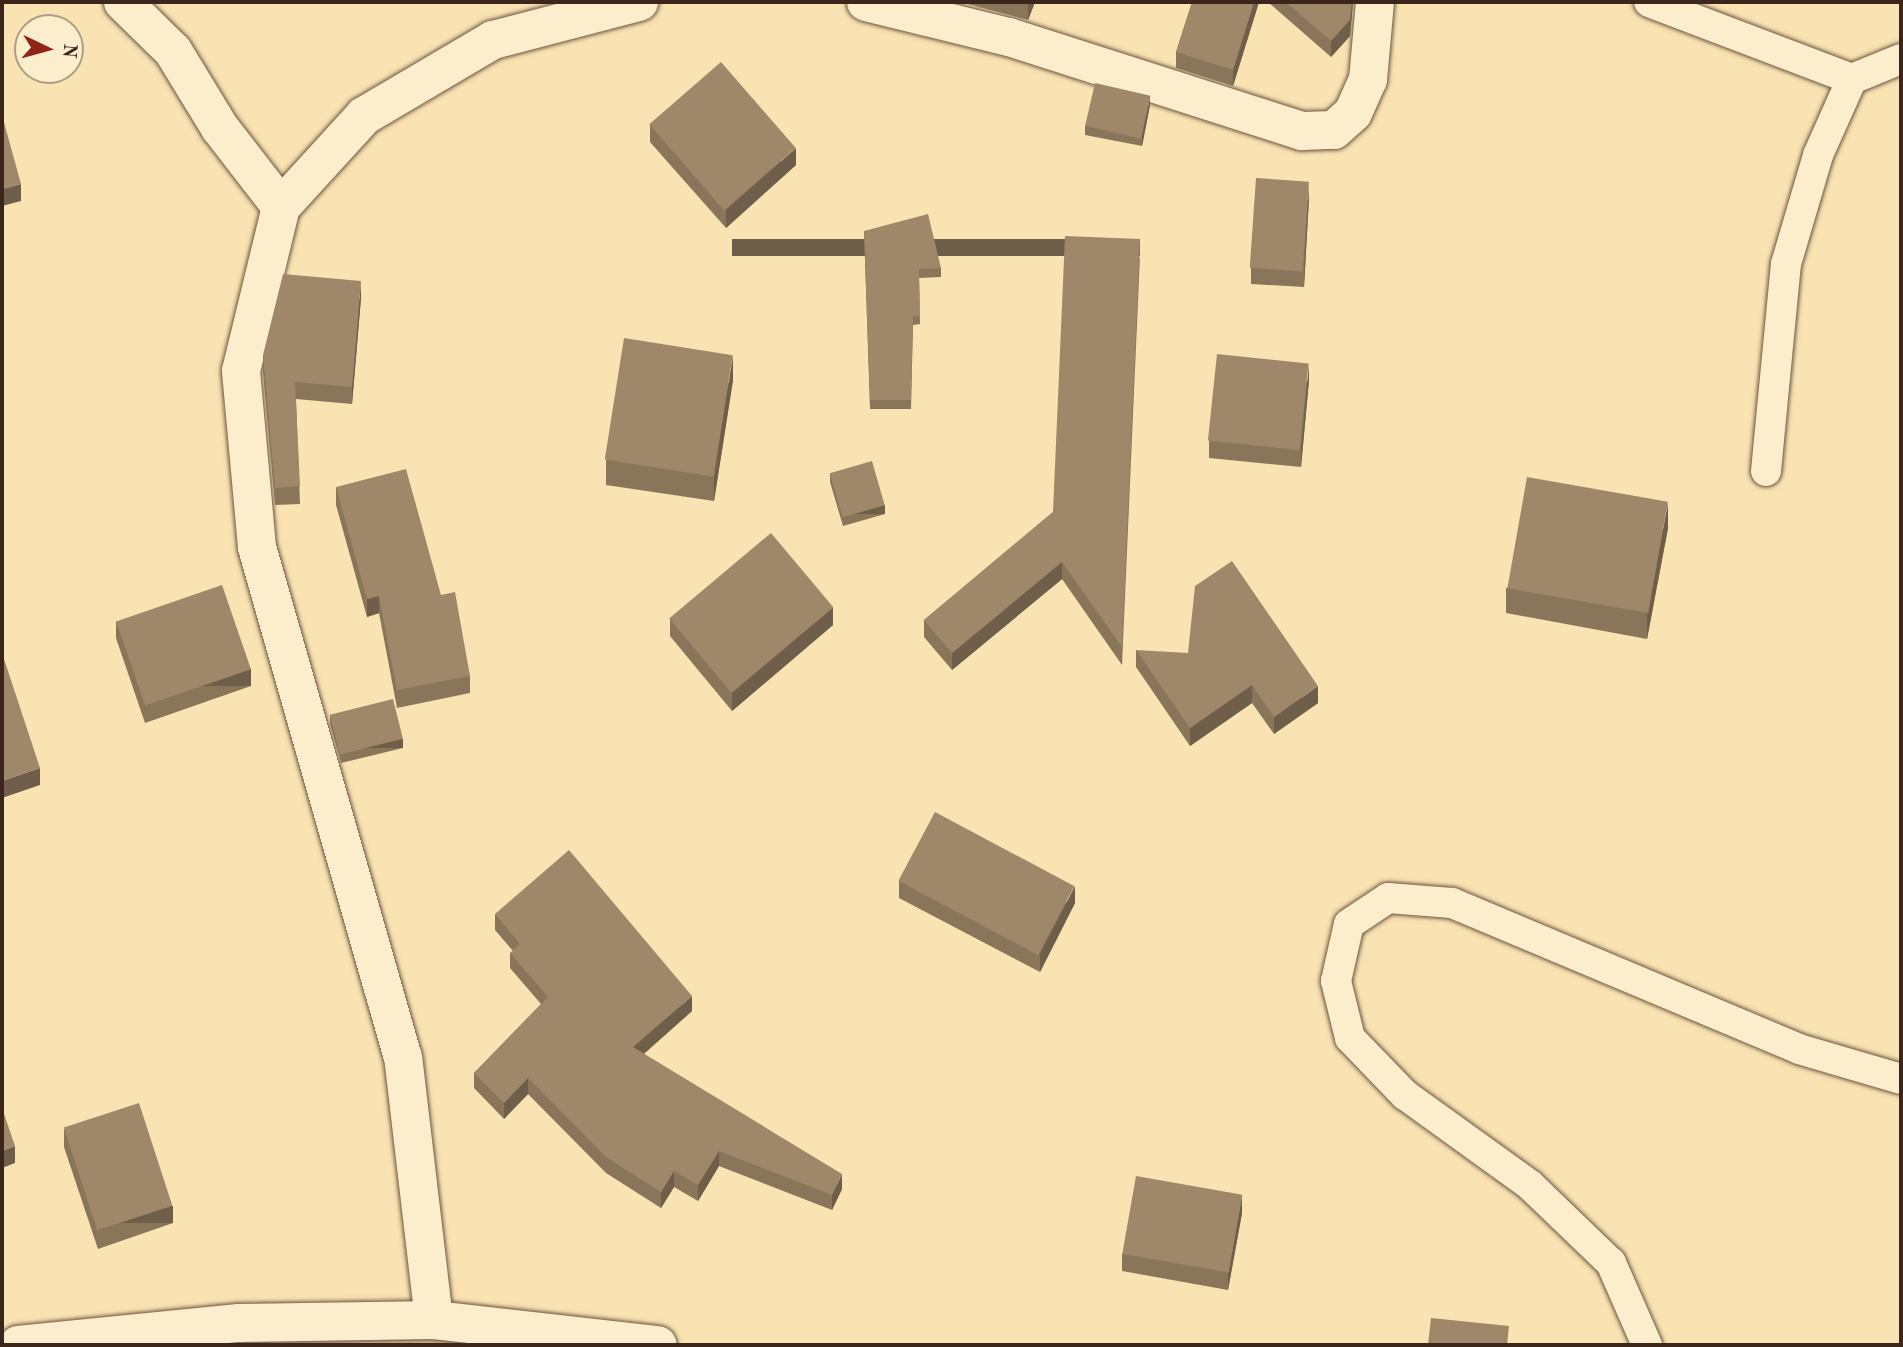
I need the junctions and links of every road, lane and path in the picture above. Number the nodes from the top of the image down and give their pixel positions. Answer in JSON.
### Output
{"nodes":[{"id":1,"x":123,"y":2,"type":"edge"},
{"id":2,"x":639,"y":2,"type":"edge"},
{"id":3,"x":866,"y":2,"type":"edge"},
{"id":4,"x":1375,"y":2,"type":"edge"},
{"id":5,"x":1649,"y":2,"type":"edge"},
{"id":6,"x":1901,"y":59,"type":"edge"},
{"id":7,"x":1852,"y":79,"type":"junction"},
{"id":8,"x":282,"y":206,"type":"junction"},
{"id":9,"x":1766,"y":471,"type":"dead end"},
{"id":10,"x":1901,"y":1079,"type":"edge"},
{"id":11,"x":434,"y":1320,"type":"junction"},
{"id":12,"x":18,"y":1345,"type":"edge"},
{"id":13,"x":658,"y":1345,"type":"edge"},
{"id":14,"x":1647,"y":1345,"type":"edge"}],
"edges":[{"from":1,"to":8,"type":"street"},
{"from":2,"to":8,"type":"street"},
{"from":3,"to":4,"type":"street"},
{"from":5,"to":7,"type":"lane"},
{"from":6,"to":7,"type":"lane"},
{"from":7,"to":9,"type":"lane"},
{"from":8,"to":11,"type":"street"},
{"from":10,"to":14,"type":"lane"},
{"from":11,"to":12,"type":"street"},
{"from":11,"to":13,"type":"street"}]}
